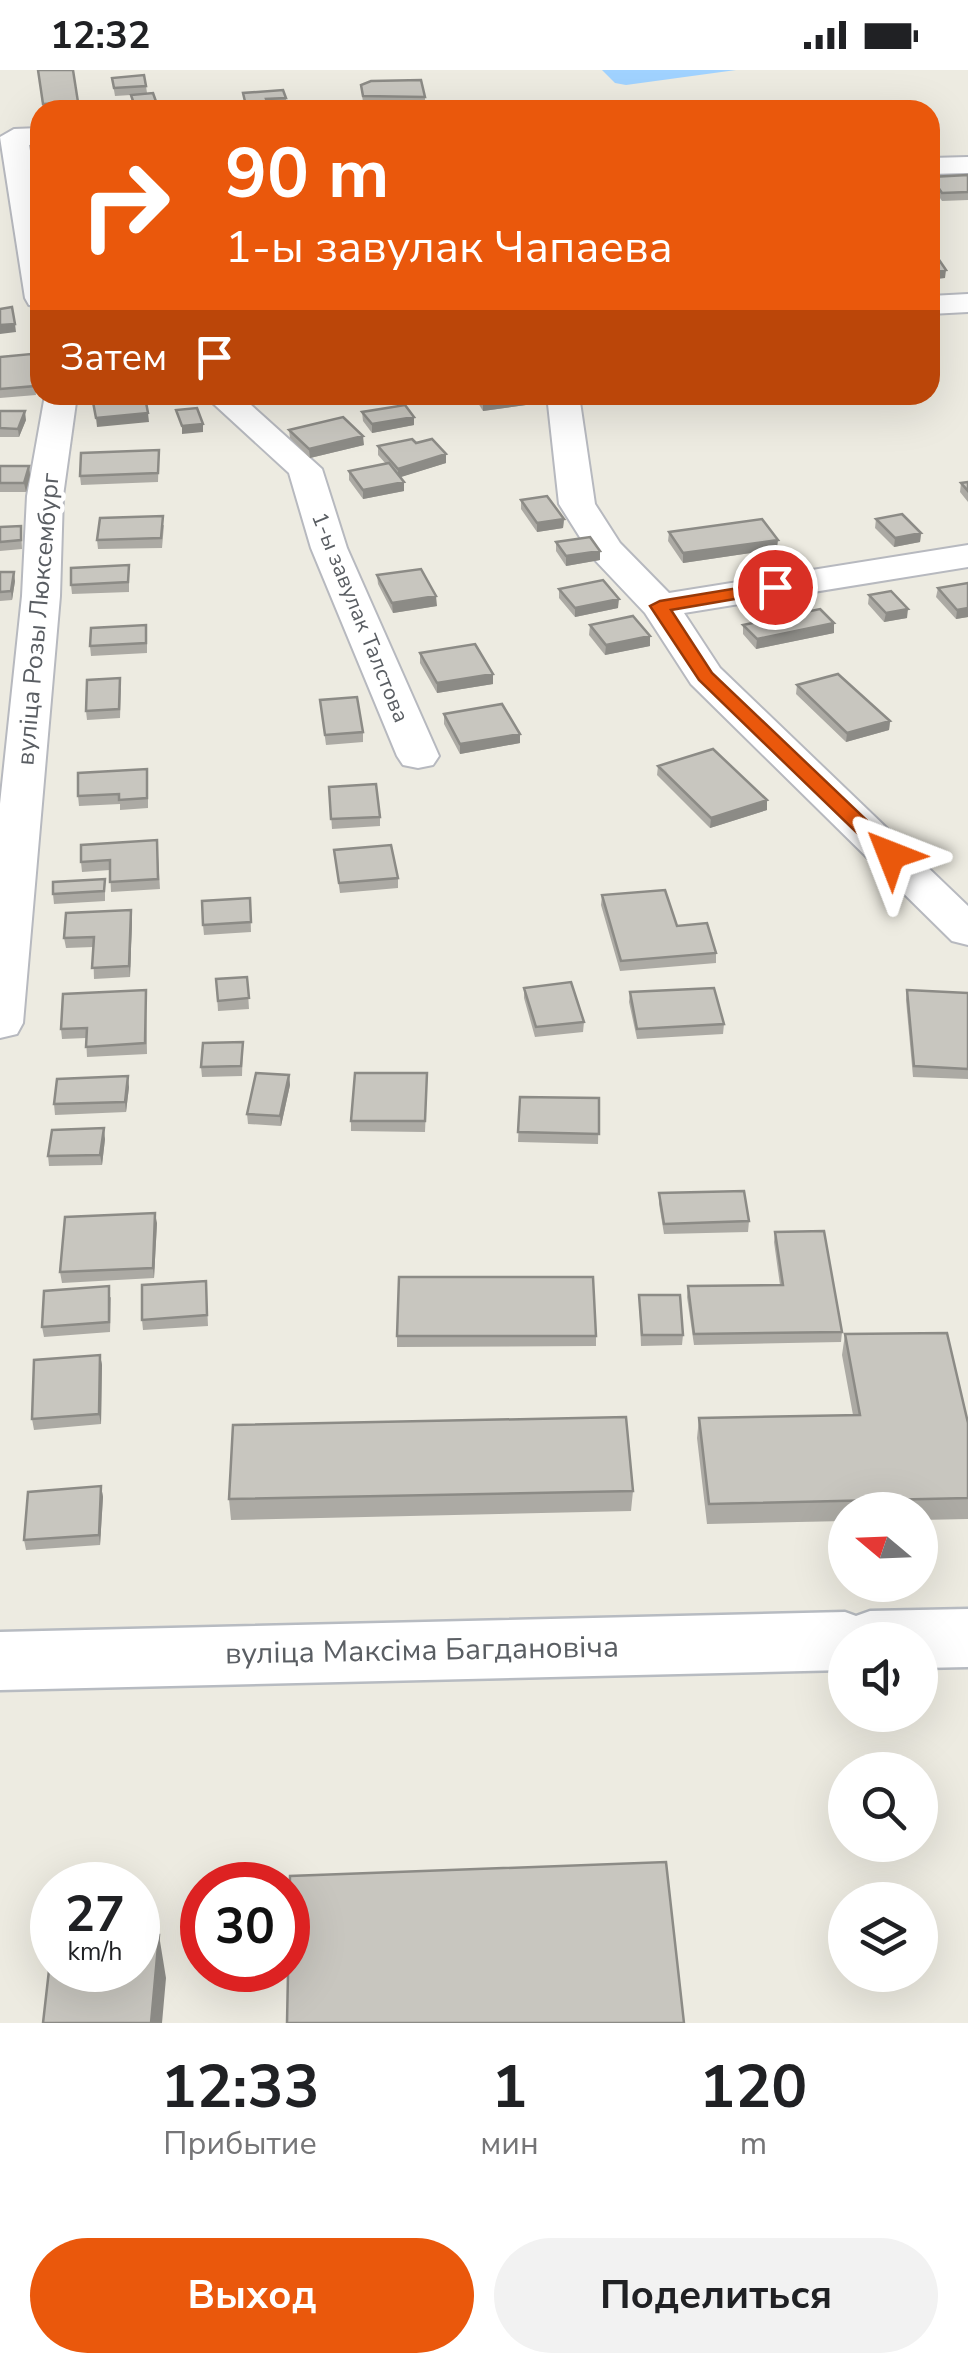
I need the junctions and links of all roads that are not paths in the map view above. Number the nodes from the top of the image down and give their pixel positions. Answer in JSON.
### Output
{"nodes":[{"id":1,"x":30,"y":136,"type":"edge"},
{"id":2,"x":968,"y":164,"type":"edge"},
{"id":3,"x":940,"y":165,"type":"edge"},
{"id":4,"x":30,"y":293,"type":"edge"},
{"id":5,"x":968,"y":303,"type":"edge"},
{"id":6,"x":940,"y":304,"type":"edge"},
{"id":7,"x":58,"y":405,"type":"edge"},
{"id":8,"x":231,"y":405,"type":"edge"},
{"id":9,"x":564,"y":405,"type":"edge"},
{"id":10,"x":968,"y":556,"type":"edge"},
{"id":11,"x":660,"y":606,"type":"junction"},
{"id":12,"x":418,"y":756,"type":"dead end"},
{"id":13,"x":968,"y":931,"type":"edge"},
{"id":14,"x":0,"y":1023,"type":"edge"},
{"id":15,"x":968,"y":1638,"type":"edge"},
{"id":16,"x":938,"y":1639,"type":"edge"},
{"id":17,"x":828,"y":1640,"type":"edge"},
{"id":18,"x":0,"y":1661,"type":"edge"}],
"edges":[{"from":1,"to":4,"type":"street"},
{"from":2,"to":3,"type":"street"},
{"from":5,"to":6,"type":"street"},
{"from":7,"to":14,"type":"street","name":"вуліца Розы Люксембург"},
{"from":8,"to":12,"type":"street","name":"1-ы завулак Талстова"},
{"from":9,"to":11,"type":"street"},
{"from":10,"to":11,"type":"street"},
{"from":11,"to":13,"type":"street"},
{"from":15,"to":16,"type":"main road"},
{"from":17,"to":18,"type":"main road","name":"вуліца Максіма Багдановіча"}]}
